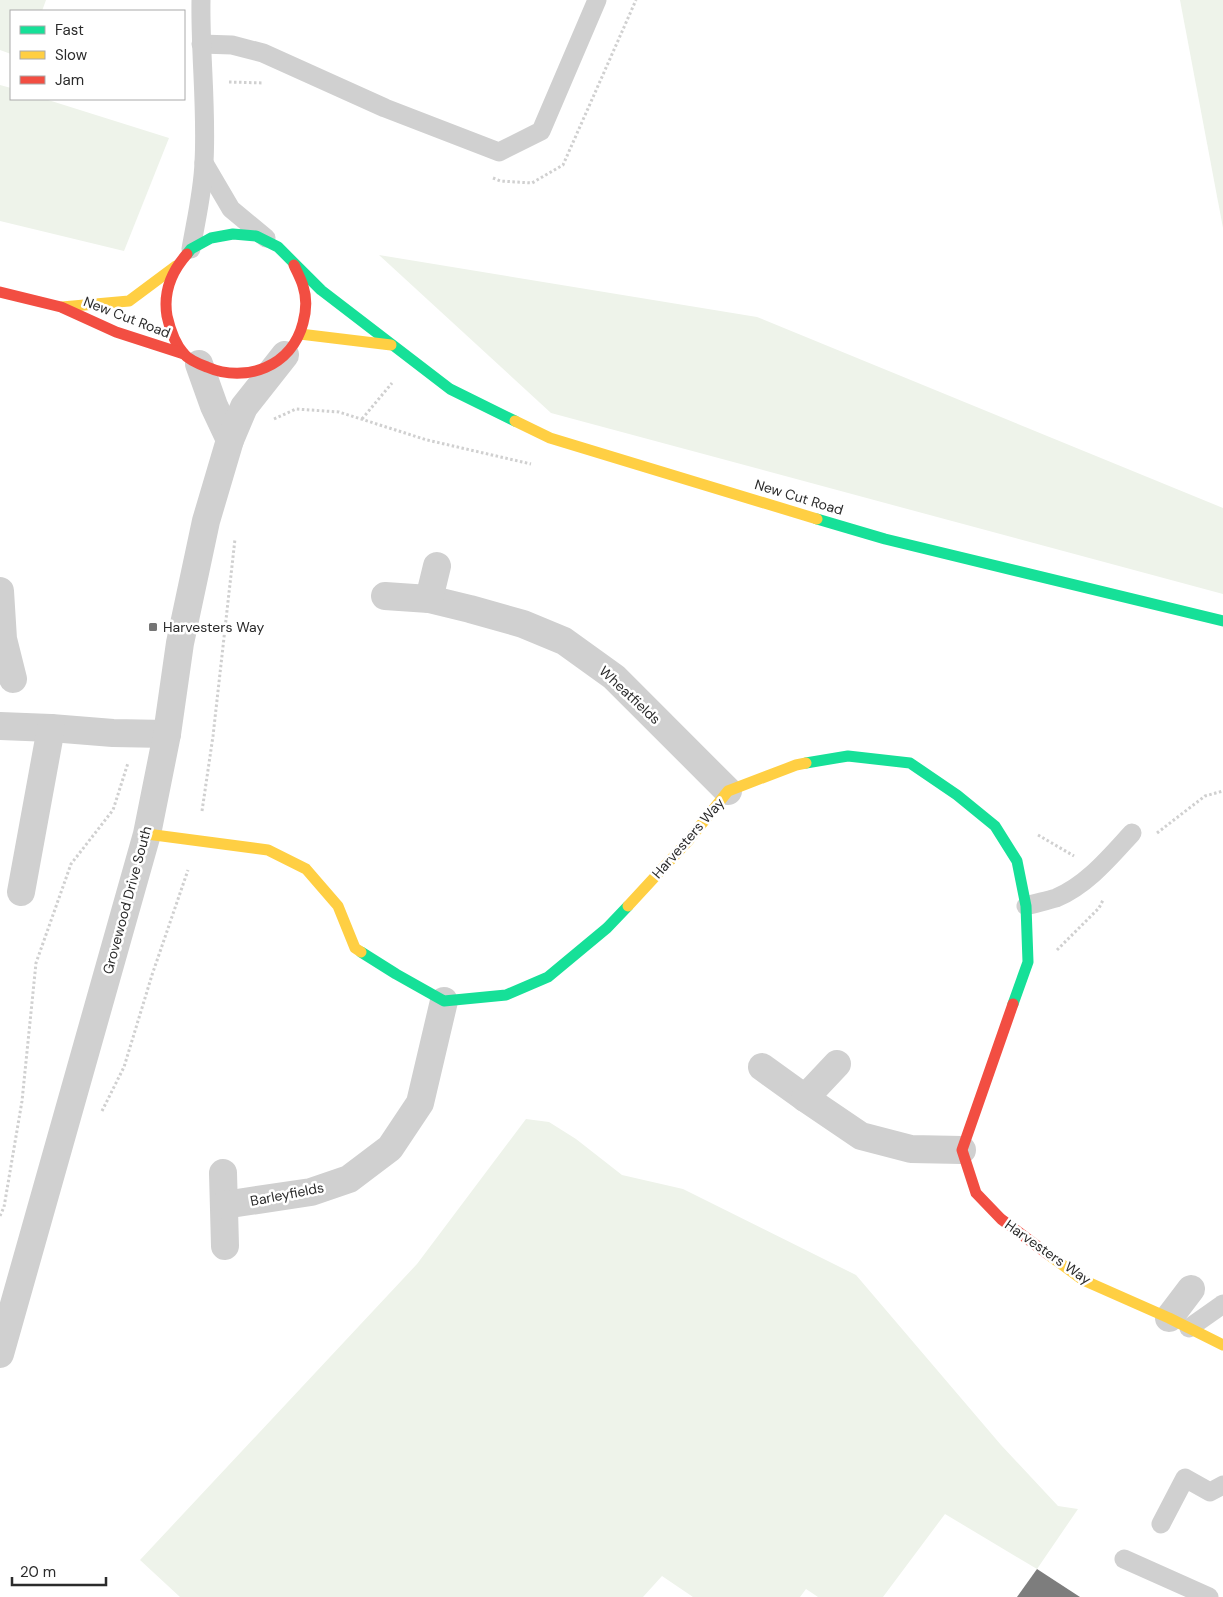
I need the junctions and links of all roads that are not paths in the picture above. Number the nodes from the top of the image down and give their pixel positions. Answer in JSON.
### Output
{"nodes":[{"id":1,"x":201,"y":0,"type":"edge"},
{"id":2,"x":597,"y":0,"type":"edge"},
{"id":3,"x":201,"y":44,"type":"junction"},
{"id":4,"x":204,"y":163,"type":"junction"},
{"id":5,"x":278,"y":247,"type":"junction"},
{"id":6,"x":191,"y":249,"type":"junction"},
{"id":7,"x":294,"y":265,"type":"junction"},
{"id":8,"x":176,"y":266,"type":"junction"},
{"id":9,"x":0,"y":292,"type":"edge"},
{"id":10,"x":60,"y":307,"type":"junction"},
{"id":11,"x":293,"y":344,"type":"junction"},
{"id":12,"x":390,"y":344,"type":"junction"},
{"id":13,"x":191,"y":359,"type":"junction"},
{"id":14,"x":230,"y":440,"type":"junction"},
{"id":15,"x":437,"y":566,"type":"dead end"},
{"id":16,"x":0,"y":591,"type":"edge"},
{"id":17,"x":385,"y":596,"type":"dead end"},
{"id":18,"x":429,"y":599,"type":"junction"},
{"id":19,"x":1223,"y":620,"type":"edge"},
{"id":20,"x":13,"y":679,"type":"dead end"},
{"id":21,"x":0,"y":726,"type":"edge"},
{"id":22,"x":51,"y":728,"type":"junction"},
{"id":23,"x":167,"y":734,"type":"junction"},
{"id":24,"x":728,"y":791,"type":"junction"},
{"id":25,"x":1132,"y":833,"type":"dead end"},
{"id":26,"x":147,"y":834,"type":"junction"},
{"id":27,"x":21,"y":892,"type":"dead end"},
{"id":28,"x":1026,"y":906,"type":"junction"},
{"id":29,"x":444,"y":1001,"type":"junction"},
{"id":30,"x":837,"y":1064,"type":"dead end"},
{"id":31,"x":762,"y":1067,"type":"dead end"},
{"id":32,"x":805,"y":1098,"type":"junction"},
{"id":33,"x":962,"y":1150,"type":"junction"},
{"id":34,"x":223,"y":1173,"type":"dead end"},
{"id":35,"x":224,"y":1205,"type":"junction"},
{"id":36,"x":225,"y":1246,"type":"dead end"},
{"id":37,"x":1191,"y":1289,"type":"dead end"},
{"id":38,"x":1223,"y":1304,"type":"edge"},
{"id":39,"x":1179,"y":1323,"type":"junction"},
{"id":40,"x":1223,"y":1345,"type":"edge"},
{"id":41,"x":0,"y":1354,"type":"edge"},
{"id":42,"x":1223,"y":1485,"type":"edge"},
{"id":43,"x":1161,"y":1524,"type":"dead end"},
{"id":44,"x":1124,"y":1559,"type":"dead end"},
{"id":45,"x":1209,"y":1597,"type":"edge"}],
"edges":[{"from":1,"to":3,"type":"lane"},
{"from":2,"to":3,"type":"lane"},
{"from":3,"to":4,"type":"lane"},
{"from":4,"to":5,"type":"lane"},
{"from":4,"to":6,"type":"lane"},
{"from":5,"to":6,"type":"street"},
{"from":5,"to":7,"type":"street"},
{"from":6,"to":8,"type":"street"},
{"from":7,"to":11,"type":"street"},
{"from":7,"to":12,"type":"street","name":"New Cut Road"},
{"from":8,"to":10,"type":"street","name":"New Cut Road"},
{"from":8,"to":13,"type":"street"},
{"from":9,"to":10,"type":"street","name":"New Cut Road"},
{"from":10,"to":13,"type":"street","name":"New Cut Road"},
{"from":11,"to":12,"type":"street"},
{"from":11,"to":13,"type":"street"},
{"from":11,"to":14,"type":"street","name":"Grovewood Drive South"},
{"from":12,"to":19,"type":"street","name":"New Cut Road"},
{"from":13,"to":14,"type":"street"},
{"from":14,"to":23,"type":"street","name":"Grovewood Drive South"},
{"from":15,"to":18,"type":"street"},
{"from":16,"to":20,"type":"street"},
{"from":17,"to":18,"type":"street","name":"Wheatfields"},
{"from":18,"to":24,"type":"street","name":"Wheatfields"},
{"from":21,"to":22,"type":"street"},
{"from":22,"to":23,"type":"street"},
{"from":22,"to":27,"type":"street"},
{"from":23,"to":26,"type":"street","name":"Grovewood Drive South"},
{"from":24,"to":28,"type":"street","name":"Harvesters Way"},
{"from":24,"to":29,"type":"street","name":"Harvesters Way"},
{"from":25,"to":28,"type":"lane"},
{"from":26,"to":29,"type":"street"},
{"from":26,"to":41,"type":"street","name":"Grovewood Drive South"},
{"from":28,"to":33,"type":"street","name":"Harvesters Way"},
{"from":29,"to":35,"type":"street","name":"Barleyfields"},
{"from":30,"to":32,"type":"street"},
{"from":31,"to":32,"type":"street"},
{"from":32,"to":33,"type":"street"},
{"from":33,"to":39,"type":"street","name":"Harvesters Way"},
{"from":34,"to":35,"type":"street"},
{"from":35,"to":36,"type":"street"},
{"from":37,"to":39,"type":"street"},
{"from":38,"to":39,"type":"lane"},
{"from":39,"to":40,"type":"street","name":"Harvesters Way"},
{"from":42,"to":43,"type":"lane"},
{"from":44,"to":45,"type":"lane"}]}
